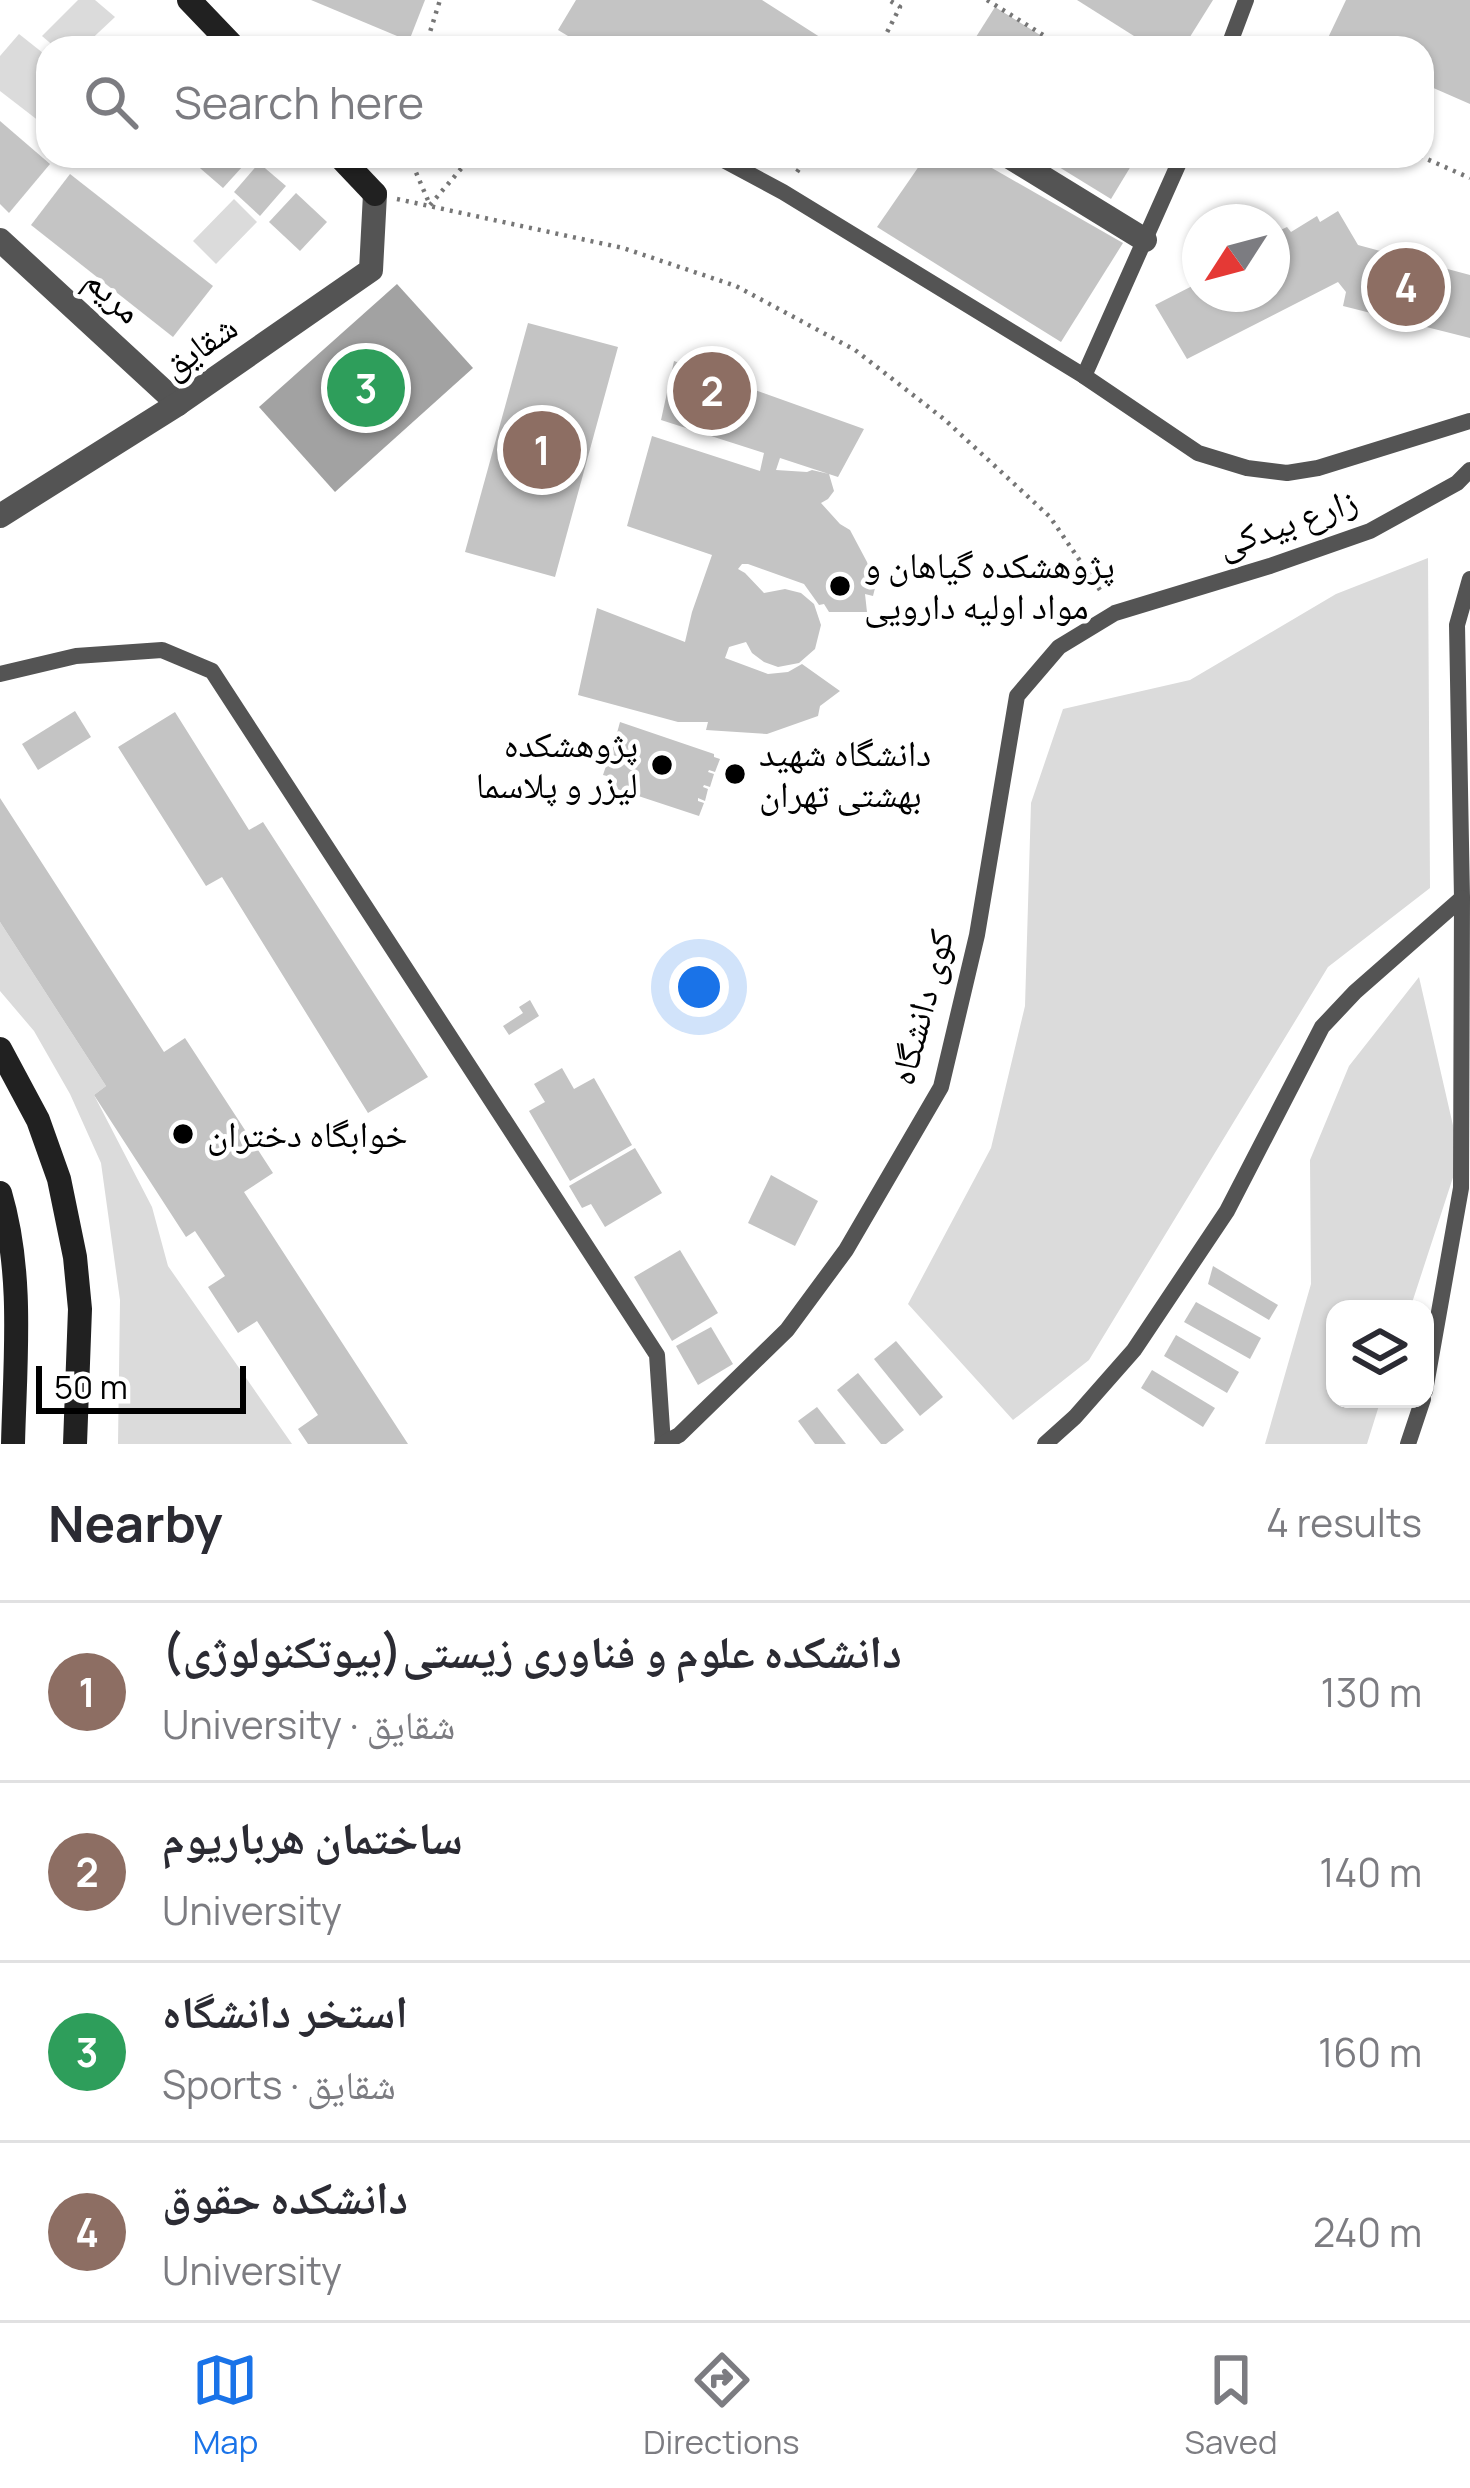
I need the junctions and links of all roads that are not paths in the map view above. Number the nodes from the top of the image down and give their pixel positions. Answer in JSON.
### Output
{"nodes":[{"id":1,"x":190,"y":0,"type":"edge"},
{"id":2,"x":1246,"y":0,"type":"edge"},
{"id":3,"x":224,"y":36,"type":"edge"},
{"id":4,"x":1232,"y":36,"type":"edge"},
{"id":5,"x":351,"y":168,"type":"edge"},
{"id":6,"x":738,"y":168,"type":"edge"},
{"id":7,"x":1028,"y":168,"type":"edge"},
{"id":8,"x":1177,"y":168,"type":"edge"},
{"id":9,"x":376,"y":194,"type":"joint"},
{"id":10,"x":0,"y":239,"type":"edge"},
{"id":11,"x":1145,"y":240,"type":"junction"},
{"id":12,"x":1084,"y":376,"type":"junction"},
{"id":13,"x":178,"y":404,"type":"junction"},
{"id":14,"x":1470,"y":421,"type":"edge"},
{"id":15,"x":1470,"y":470,"type":"edge"},
{"id":16,"x":0,"y":516,"type":"edge"},
{"id":17,"x":1470,"y":579,"type":"edge"},
{"id":18,"x":1115,"y":613,"type":"joint"},
{"id":19,"x":0,"y":674,"type":"edge"},
{"id":20,"x":1462,"y":898,"type":"junction"},
{"id":21,"x":0,"y":1049,"type":"edge"},
{"id":22,"x":0,"y":1193,"type":"edge"},
{"id":23,"x":1434,"y":1340,"type":"edge"},
{"id":24,"x":1420,"y":1408,"type":"edge"},
{"id":25,"x":13,"y":1444,"type":"edge"},
{"id":26,"x":75,"y":1444,"type":"edge"},
{"id":27,"x":662,"y":1444,"type":"edge"},
{"id":28,"x":1045,"y":1444,"type":"edge"},
{"id":29,"x":1408,"y":1444,"type":"edge"}],
"edges":[{"from":1,"to":3,"type":"main road"},
{"from":2,"to":4,"type":"lane"},
{"from":5,"to":9,"type":"main road"},
{"from":6,"to":12,"type":"lane"},
{"from":7,"to":11,"type":"street"},
{"from":8,"to":11,"type":"lane"},
{"from":9,"to":13,"type":"street","name":"شقایق"},
{"from":10,"to":13,"type":"street","name":"مریم"},
{"from":11,"to":12,"type":"lane"},
{"from":12,"to":14,"type":"lane"},
{"from":13,"to":16,"type":"street","name":"شقایق"},
{"from":15,"to":18,"type":"lane","name":"زارع بیدکی"},
{"from":17,"to":20,"type":"lane"},
{"from":18,"to":27,"type":"lane","name":"کوی دانشگاه"},
{"from":19,"to":27,"type":"lane"},
{"from":20,"to":23,"type":"lane"},
{"from":20,"to":28,"type":"lane"},
{"from":21,"to":26,"type":"main road"},
{"from":22,"to":25,"type":"main road"},
{"from":24,"to":29,"type":"lane"}]}
